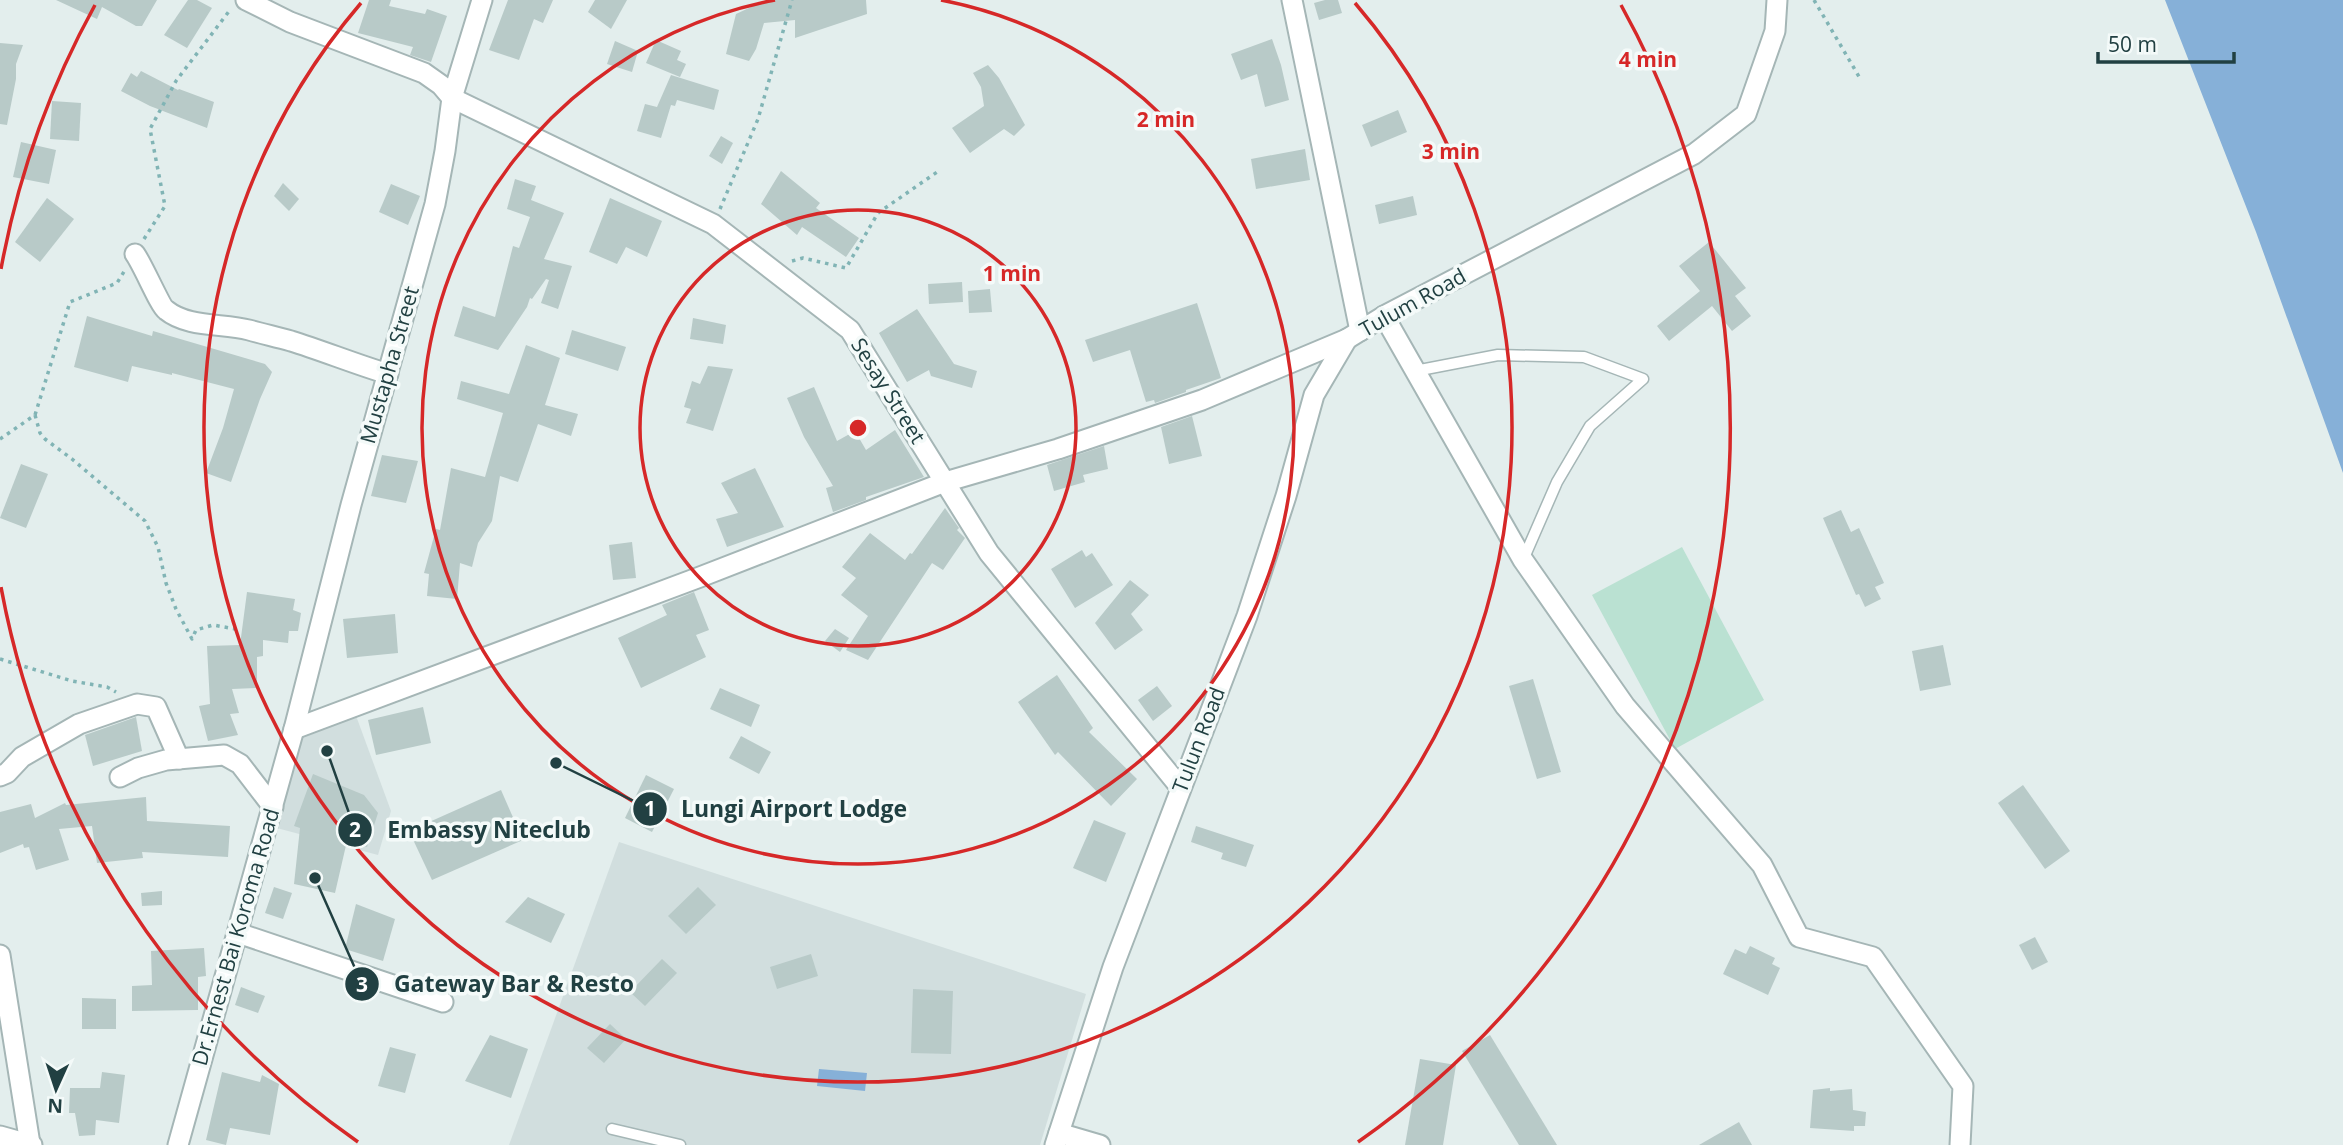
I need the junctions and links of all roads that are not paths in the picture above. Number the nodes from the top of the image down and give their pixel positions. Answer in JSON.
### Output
{"nodes":[{"id":1,"x":482,"y":0,"type":"edge"},
{"id":2,"x":1292,"y":0,"type":"edge"},
{"id":3,"x":1777,"y":0,"type":"edge"},
{"id":4,"x":238,"y":5,"type":"edge"},
{"id":5,"x":452,"y":98,"type":"junction"},
{"id":6,"x":135,"y":254,"type":"road end"},
{"id":7,"x":1384,"y":316,"type":"junction"},
{"id":8,"x":1354,"y":335,"type":"junction"},
{"id":9,"x":1415,"y":371,"type":"junction"},
{"id":10,"x":388,"y":374,"type":"junction"},
{"id":11,"x":945,"y":482,"type":"junction"},
{"id":12,"x":1523,"y":560,"type":"junction"},
{"id":13,"x":294,"y":729,"type":"junction"},
{"id":14,"x":179,"y":759,"type":"junction"},
{"id":15,"x":0,"y":776,"type":"edge"},
{"id":16,"x":120,"y":777,"type":"dead end"},
{"id":17,"x":1180,"y":788,"type":"junction"},
{"id":18,"x":273,"y":807,"type":"junction"},
{"id":19,"x":238,"y":933,"type":"junction"},
{"id":20,"x":0,"y":955,"type":"edge"},
{"id":21,"x":443,"y":1002,"type":"dead end"},
{"id":22,"x":612,"y":1129,"type":"dead end"},
{"id":23,"x":0,"y":1136,"type":"edge"},
{"id":24,"x":1057,"y":1139,"type":"edge"},
{"id":25,"x":31,"y":1145,"type":"edge"},
{"id":26,"x":178,"y":1145,"type":"edge"},
{"id":27,"x":680,"y":1145,"type":"edge"},
{"id":28,"x":1100,"y":1145,"type":"edge"},
{"id":29,"x":1960,"y":1145,"type":"edge"}],
"edges":[{"from":1,"to":5,"type":"street","name":"Mustapha Street"},
{"from":2,"to":8,"type":"street"},
{"from":3,"to":7,"type":"street","name":"Tulum Road"},
{"from":4,"to":5,"type":"street","name":"Sesay Street"},
{"from":5,"to":10,"type":"street","name":"Mustapha Street"},
{"from":5,"to":11,"type":"street","name":"Sesay Street"},
{"from":6,"to":10,"type":"street"},
{"from":7,"to":8,"type":"street","name":"Tulum Road"},
{"from":7,"to":9,"type":"street"},
{"from":8,"to":11,"type":"street","name":"Tulum Road"},
{"from":8,"to":17,"type":"street","name":"Tulun Road"},
{"from":9,"to":12,"type":"street"},
{"from":9,"to":12,"type":"lane"},
{"from":10,"to":13,"type":"street","name":"Mustapha Street"},
{"from":11,"to":13,"type":"street","name":"Tulum Road"},
{"from":11,"to":17,"type":"street","name":"Sesay Street"},
{"from":12,"to":29,"type":"street"},
{"from":13,"to":18,"type":"street","name":"Dr.Ernest Bai Koroma Road"},
{"from":14,"to":15,"type":"street"},
{"from":14,"to":16,"type":"street"},
{"from":14,"to":18,"type":"street"},
{"from":17,"to":24,"type":"street","name":"Tulun Road"},
{"from":18,"to":19,"type":"street","name":"Dr.Ernest Bai Koroma Road"},
{"from":19,"to":21,"type":"street"},
{"from":19,"to":26,"type":"street","name":"Dr.Ernest Bai Koroma Road"},
{"from":20,"to":25,"type":"street"},
{"from":22,"to":27,"type":"lane"},
{"from":23,"to":25,"type":"street"},
{"from":24,"to":28,"type":"street"}]}
